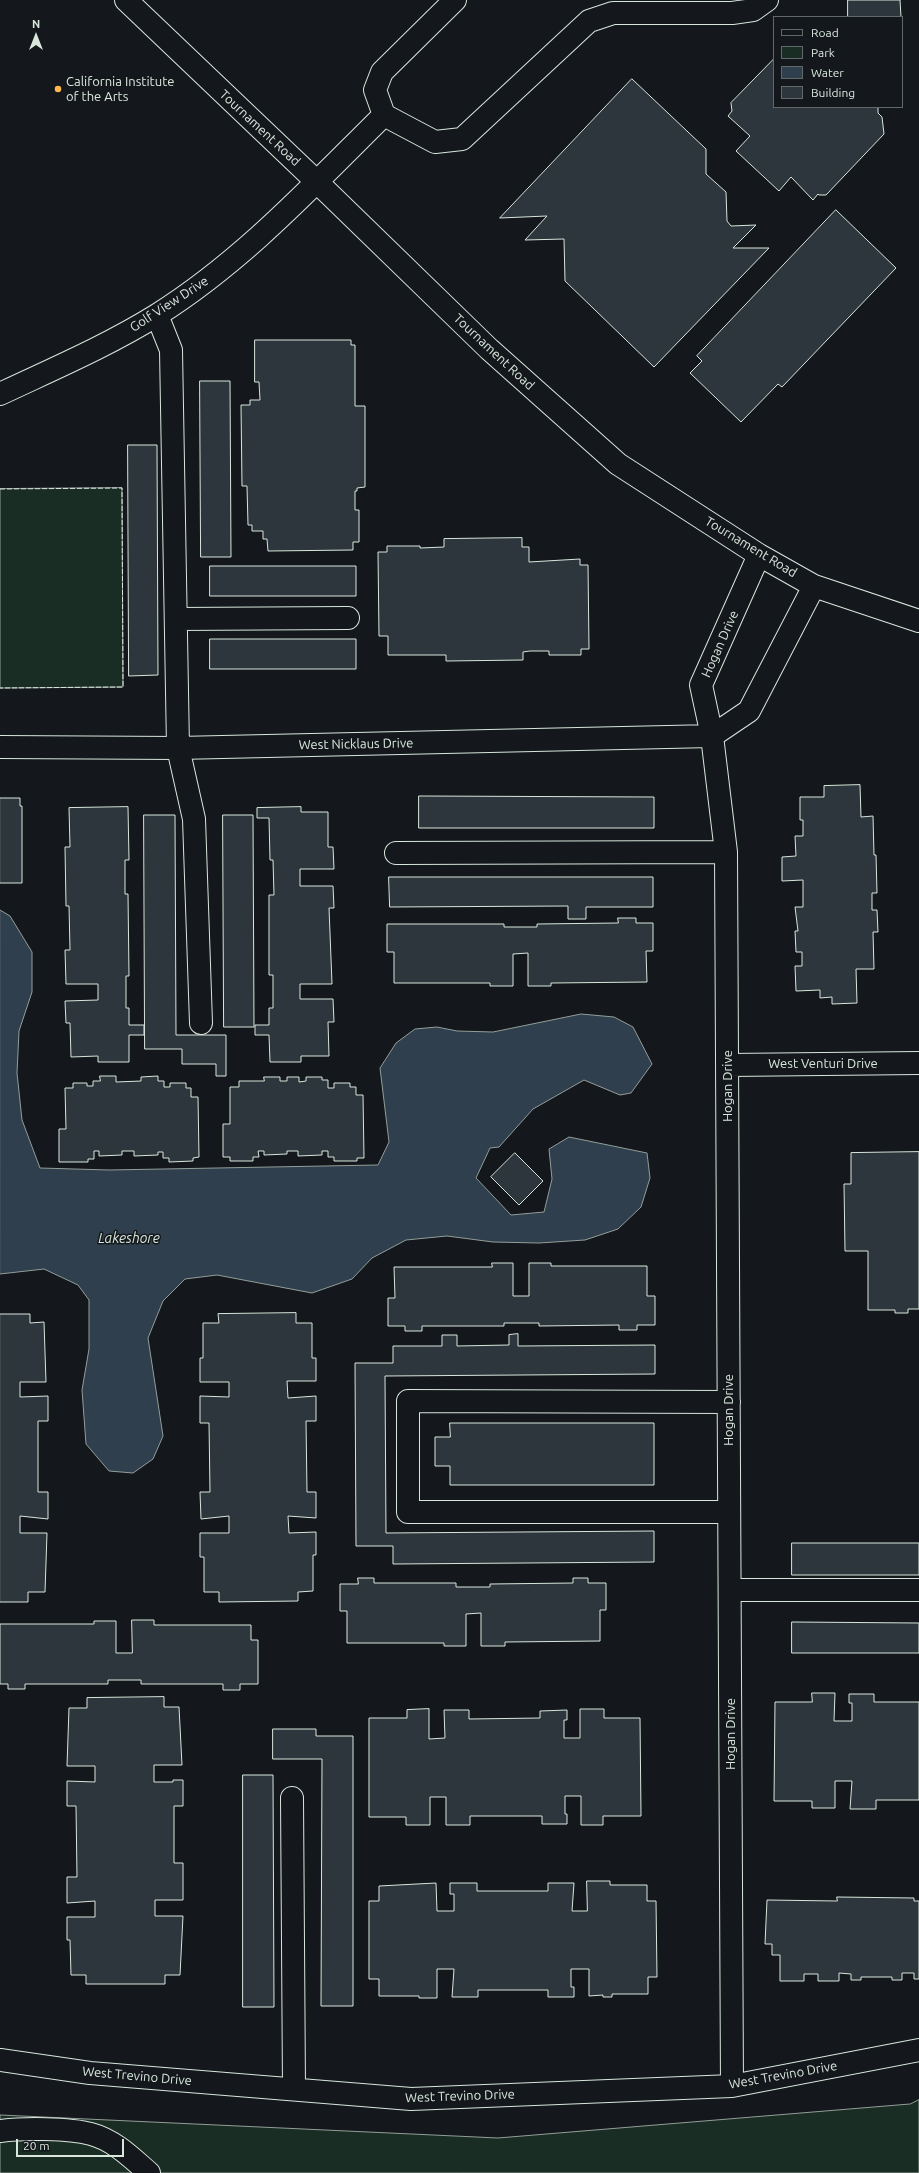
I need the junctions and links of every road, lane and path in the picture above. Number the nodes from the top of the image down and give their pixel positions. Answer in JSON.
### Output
{"nodes":[{"id":1,"x":126,"y":0,"type":"edge"},
{"id":2,"x":455,"y":0,"type":"edge"},
{"id":3,"x":767,"y":0,"type":"edge"},
{"id":4,"x":384,"y":115,"type":"junction"},
{"id":5,"x":317,"y":182,"type":"junction"},
{"id":6,"x":157,"y":315,"type":"junction"},
{"id":7,"x":0,"y":394,"type":"edge"},
{"id":8,"x":759,"y":555,"type":"junction"},
{"id":9,"x":814,"y":586,"type":"junction"},
{"id":10,"x":348,"y":618,"type":"dead end"},
{"id":11,"x":176,"y":619,"type":"junction"},
{"id":12,"x":919,"y":621,"type":"edge"},
{"id":13,"x":712,"y":736,"type":"junction"},
{"id":14,"x":0,"y":747,"type":"edge"},
{"id":15,"x":178,"y":748,"type":"junction"},
{"id":16,"x":726,"y":852,"type":"junction"},
{"id":17,"x":396,"y":853,"type":"dead end"},
{"id":18,"x":201,"y":1023,"type":"dead end"},
{"id":19,"x":919,"y":1063,"type":"edge"},
{"id":20,"x":728,"y":1065,"type":"junction"},
{"id":21,"x":729,"y":1402,"type":"junction"},
{"id":22,"x":730,"y":1512,"type":"junction"},
{"id":23,"x":730,"y":1590,"type":"junction"},
{"id":24,"x":919,"y":1590,"type":"edge"},
{"id":25,"x":292,"y":1798,"type":"dead end"},
{"id":26,"x":919,"y":2050,"type":"edge"},
{"id":27,"x":0,"y":2060,"type":"edge"},
{"id":28,"x":732,"y":2086,"type":"junction"},
{"id":29,"x":294,"y":2089,"type":"junction"},
{"id":30,"x":0,"y":2131,"type":"edge"},
{"id":31,"x":149,"y":2173,"type":"edge"}],
"edges":[{"from":1,"to":5,"type":"street","name":"Tournament Road"},
{"from":2,"to":4,"type":"street"},
{"from":3,"to":4,"type":"street"},
{"from":4,"to":5,"type":"street","name":"Golf View Drive"},
{"from":5,"to":6,"type":"street","name":"Golf View Drive"},
{"from":5,"to":8,"type":"street","name":"Tournament Road"},
{"from":6,"to":7,"type":"street","name":"Golf View Drive"},
{"from":6,"to":11,"type":"street"},
{"from":8,"to":9,"type":"street","name":"Tournament Road"},
{"from":8,"to":13,"type":"street","name":"Hogan Drive"},
{"from":9,"to":12,"type":"street","name":"Tournament Road"},
{"from":9,"to":13,"type":"street"},
{"from":10,"to":11,"type":"street"},
{"from":11,"to":15,"type":"street"},
{"from":13,"to":15,"type":"street","name":"West Nicklaus Drive"},
{"from":13,"to":16,"type":"street","name":"Hogan Drive"},
{"from":14,"to":15,"type":"street","name":"West Nicklaus Drive"},
{"from":15,"to":18,"type":"street"},
{"from":16,"to":17,"type":"street"},
{"from":16,"to":20,"type":"street","name":"Hogan Drive"},
{"from":19,"to":20,"type":"street","name":"West Venturi Drive"},
{"from":20,"to":21,"type":"street","name":"Hogan Drive"},
{"from":21,"to":22,"type":"street","name":"Hogan Drive"},
{"from":21,"to":22,"type":"street"},
{"from":22,"to":23,"type":"street","name":"Hogan Drive"},
{"from":23,"to":24,"type":"street"},
{"from":23,"to":28,"type":"street","name":"Hogan Drive"},
{"from":25,"to":29,"type":"street"},
{"from":26,"to":28,"type":"street","name":"West Trevino Drive"},
{"from":27,"to":29,"type":"street","name":"West Trevino Drive"},
{"from":28,"to":29,"type":"street","name":"West Trevino Drive"},
{"from":30,"to":31,"type":"street"}]}
